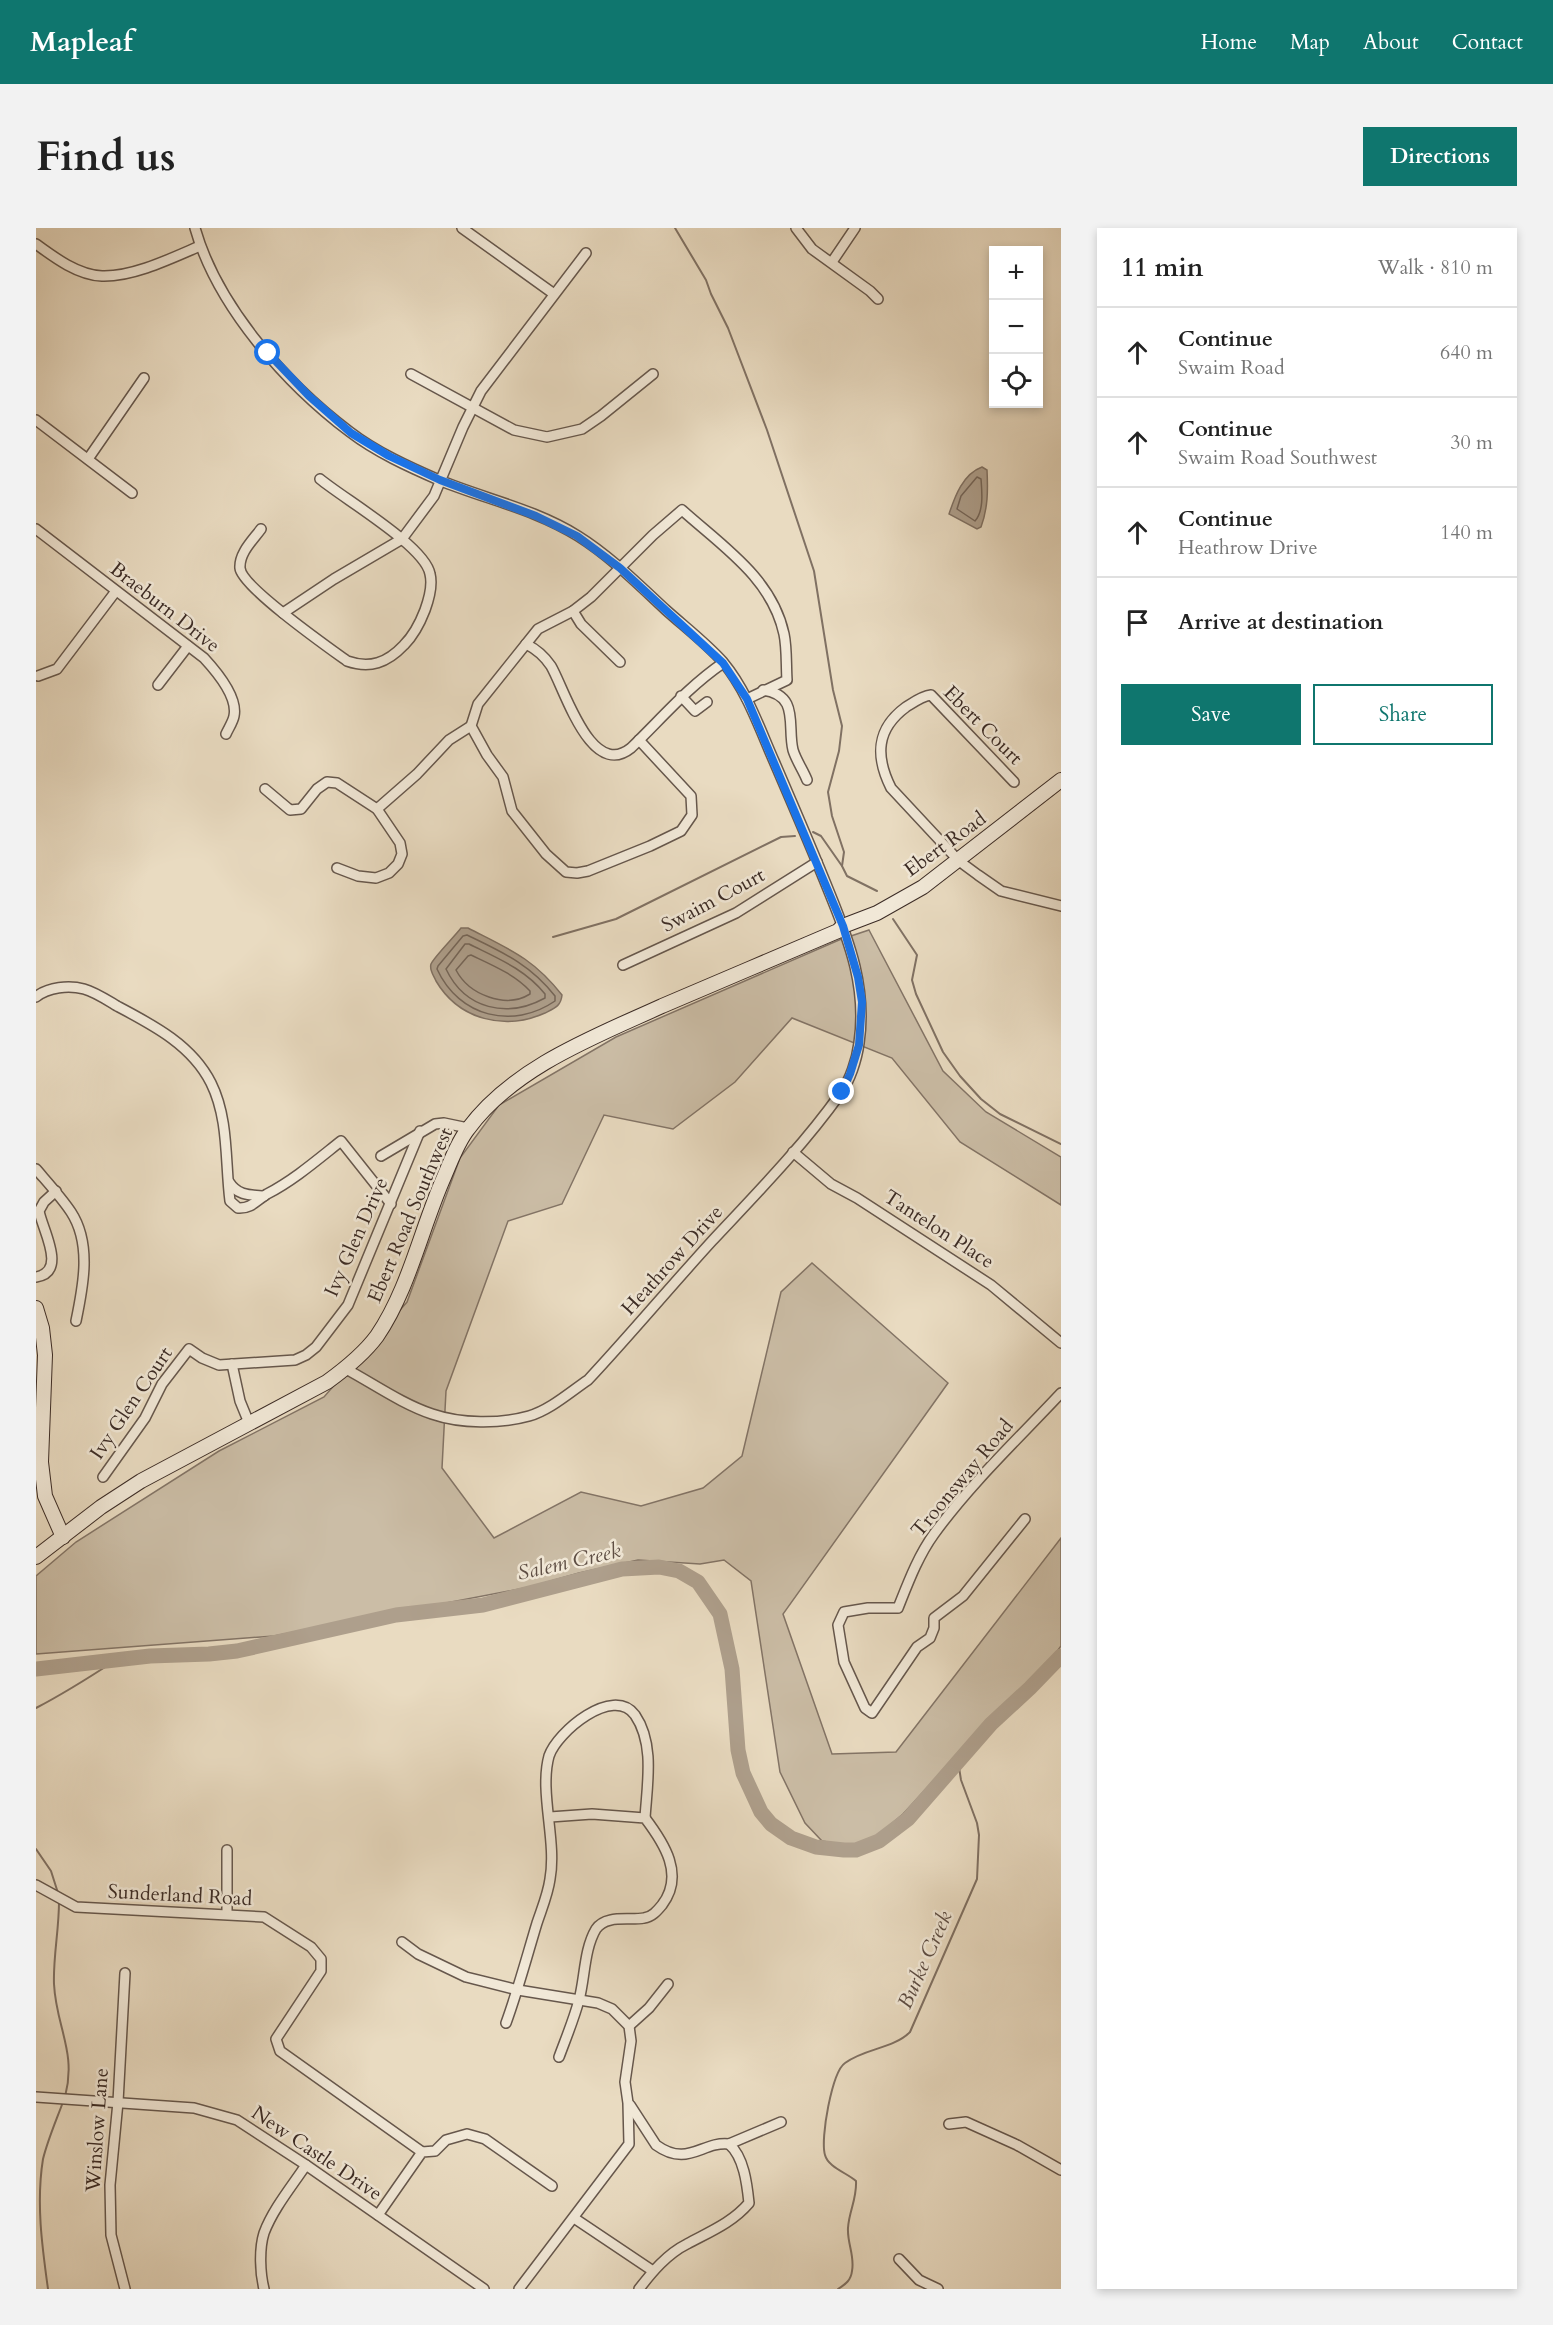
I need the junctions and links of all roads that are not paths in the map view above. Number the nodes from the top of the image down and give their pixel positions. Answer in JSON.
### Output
{"nodes":[{"id":1,"x":195,"y":228,"type":"edge"},
{"id":2,"x":462,"y":228,"type":"edge"},
{"id":3,"x":796,"y":228,"type":"edge"},
{"id":4,"x":855,"y":228,"type":"edge"},
{"id":5,"x":36,"y":244,"type":"edge"},
{"id":6,"x":200,"y":246,"type":"junction"},
{"id":7,"x":586,"y":253,"type":"dead end"},
{"id":8,"x":832,"y":262,"type":"junction"},
{"id":9,"x":554,"y":294,"type":"junction"},
{"id":10,"x":878,"y":298,"type":"dead end"},
{"id":11,"x":411,"y":374,"type":"dead end"},
{"id":12,"x":653,"y":374,"type":"dead end"},
{"id":13,"x":144,"y":378,"type":"dead end"},
{"id":14,"x":473,"y":408,"type":"junction"},
{"id":15,"x":36,"y":420,"type":"edge"},
{"id":16,"x":88,"y":459,"type":"junction"},
{"id":17,"x":320,"y":478,"type":"dead end"},
{"id":18,"x":440,"y":480,"type":"junction"},
{"id":19,"x":132,"y":493,"type":"dead end"},
{"id":20,"x":36,"y":529,"type":"edge"},
{"id":21,"x":261,"y":529,"type":"dead end"},
{"id":22,"x":402,"y":539,"type":"junction"},
{"id":23,"x":620,"y":568,"type":"junction"},
{"id":24,"x":116,"y":591,"type":"junction"},
{"id":25,"x":573,"y":611,"type":"junction"},
{"id":26,"x":284,"y":613,"type":"junction"},
{"id":27,"x":526,"y":644,"type":"junction"},
{"id":28,"x":188,"y":646,"type":"junction"},
{"id":29,"x":620,"y":662,"type":"dead end"},
{"id":30,"x":723,"y":663,"type":"junction"},
{"id":31,"x":38,"y":676,"type":"dead end"},
{"id":32,"x":158,"y":685,"type":"dead end"},
{"id":33,"x":763,"y":690,"type":"junction"},
{"id":34,"x":681,"y":696,"type":"junction"},
{"id":35,"x":747,"y":699,"type":"junction"},
{"id":36,"x":707,"y":702,"type":"dead end"},
{"id":37,"x":471,"y":726,"type":"junction"},
{"id":38,"x":226,"y":734,"type":"dead end"},
{"id":39,"x":639,"y":740,"type":"junction"},
{"id":40,"x":807,"y":780,"type":"dead end"},
{"id":41,"x":1061,"y":780,"type":"edge"},
{"id":42,"x":1014,"y":782,"type":"dead end"},
{"id":43,"x":265,"y":789,"type":"dead end"},
{"id":44,"x":377,"y":809,"type":"junction"},
{"id":45,"x":959,"y":861,"type":"junction"},
{"id":46,"x":817,"y":862,"type":"junction"},
{"id":47,"x":337,"y":868,"type":"dead end"},
{"id":48,"x":1061,"y":906,"type":"edge"},
{"id":49,"x":843,"y":926,"type":"junction"},
{"id":50,"x":623,"y":965,"type":"dead end"},
{"id":51,"x":36,"y":998,"type":"edge"},
{"id":52,"x":468,"y":1128,"type":"junction"},
{"id":53,"x":420,"y":1131,"type":"junction"},
{"id":54,"x":793,"y":1152,"type":"junction"},
{"id":55,"x":381,"y":1156,"type":"dead end"},
{"id":56,"x":36,"y":1169,"type":"edge"},
{"id":57,"x":227,"y":1180,"type":"junction"},
{"id":58,"x":56,"y":1191,"type":"junction"},
{"id":59,"x":264,"y":1196,"type":"junction"},
{"id":60,"x":391,"y":1204,"type":"junction"},
{"id":61,"x":36,"y":1277,"type":"edge"},
{"id":62,"x":36,"y":1308,"type":"edge"},
{"id":63,"x":76,"y":1322,"type":"dead end"},
{"id":64,"x":1061,"y":1343,"type":"edge"},
{"id":65,"x":189,"y":1349,"type":"joint"},
{"id":66,"x":232,"y":1364,"type":"junction"},
{"id":67,"x":346,"y":1369,"type":"junction"},
{"id":68,"x":1061,"y":1393,"type":"edge"},
{"id":69,"x":249,"y":1423,"type":"junction"},
{"id":70,"x":103,"y":1477,"type":"dead end"},
{"id":71,"x":1025,"y":1519,"type":"dead end"},
{"id":72,"x":63,"y":1537,"type":"junction"},
{"id":73,"x":36,"y":1557,"type":"edge"},
{"id":74,"x":550,"y":1817,"type":"junction"},
{"id":75,"x":645,"y":1818,"type":"junction"},
{"id":76,"x":227,"y":1850,"type":"dead end"},
{"id":77,"x":36,"y":1885,"type":"edge"},
{"id":78,"x":227,"y":1914,"type":"junction"},
{"id":79,"x":402,"y":1942,"type":"dead end"},
{"id":80,"x":125,"y":1973,"type":"dead end"},
{"id":81,"x":668,"y":1984,"type":"dead end"},
{"id":82,"x":518,"y":1990,"type":"junction"},
{"id":83,"x":579,"y":2001,"type":"junction"},
{"id":84,"x":506,"y":2023,"type":"dead end"},
{"id":85,"x":629,"y":2026,"type":"junction"},
{"id":86,"x":559,"y":2057,"type":"dead end"},
{"id":87,"x":36,"y":2097,"type":"edge"},
{"id":88,"x":118,"y":2102,"type":"junction"},
{"id":89,"x":628,"y":2103,"type":"junction"},
{"id":90,"x":781,"y":2122,"type":"dead end"},
{"id":91,"x":949,"y":2124,"type":"dead end"},
{"id":92,"x":729,"y":2144,"type":"junction"},
{"id":93,"x":422,"y":2152,"type":"junction"},
{"id":94,"x":1059,"y":2164,"type":"edge"},
{"id":95,"x":306,"y":2165,"type":"junction"},
{"id":96,"x":552,"y":2186,"type":"dead end"},
{"id":97,"x":378,"y":2215,"type":"junction"},
{"id":98,"x":574,"y":2218,"type":"junction"},
{"id":99,"x":899,"y":2259,"type":"dead end"},
{"id":100,"x":653,"y":2271,"type":"junction"},
{"id":101,"x":125,"y":2289,"type":"edge"},
{"id":102,"x":264,"y":2289,"type":"edge"},
{"id":103,"x":484,"y":2289,"type":"edge"},
{"id":104,"x":519,"y":2289,"type":"edge"},
{"id":105,"x":639,"y":2289,"type":"edge"},
{"id":106,"x":938,"y":2289,"type":"edge"}],
"edges":[{"from":1,"to":6,"type":"street","name":"Heathrow Drive"},
{"from":2,"to":9,"type":"street"},
{"from":3,"to":8,"type":"street"},
{"from":4,"to":8,"type":"street"},
{"from":5,"to":6,"type":"street"},
{"from":6,"to":18,"type":"street","name":"Heathrow Drive"},
{"from":7,"to":9,"type":"street"},
{"from":8,"to":10,"type":"street"},
{"from":9,"to":14,"type":"street"},
{"from":11,"to":14,"type":"street"},
{"from":12,"to":14,"type":"street"},
{"from":13,"to":16,"type":"street"},
{"from":14,"to":18,"type":"street"},
{"from":15,"to":16,"type":"street"},
{"from":16,"to":19,"type":"street"},
{"from":17,"to":22,"type":"street"},
{"from":18,"to":22,"type":"street"},
{"from":18,"to":23,"type":"street","name":"Heathrow Drive"},
{"from":20,"to":24,"type":"street","name":"Braeburn Drive"},
{"from":21,"to":26,"type":"street"},
{"from":22,"to":26,"type":"street"},
{"from":22,"to":26,"type":"street"},
{"from":23,"to":25,"type":"street"},
{"from":23,"to":30,"type":"street","name":"Heathrow Drive"},
{"from":23,"to":33,"type":"street"},
{"from":24,"to":28,"type":"street","name":"Braeburn Drive"},
{"from":24,"to":31,"type":"street"},
{"from":25,"to":27,"type":"street"},
{"from":25,"to":29,"type":"street"},
{"from":27,"to":37,"type":"street"},
{"from":27,"to":39,"type":"street"},
{"from":28,"to":32,"type":"street"},
{"from":28,"to":38,"type":"street","name":"Braeburn Drive"},
{"from":30,"to":34,"type":"street"},
{"from":30,"to":35,"type":"street","name":"Heathrow Drive"},
{"from":33,"to":35,"type":"street"},
{"from":33,"to":40,"type":"street"},
{"from":34,"to":36,"type":"street"},
{"from":34,"to":39,"type":"street"},
{"from":35,"to":46,"type":"street","name":"Heathrow Drive"},
{"from":37,"to":39,"type":"street"},
{"from":37,"to":44,"type":"street"},
{"from":41,"to":45,"type":"main road","name":"Ebert Road"},
{"from":42,"to":45,"type":"street","name":"Ebert Court"},
{"from":43,"to":44,"type":"street"},
{"from":44,"to":47,"type":"street"},
{"from":45,"to":48,"type":"street"},
{"from":45,"to":49,"type":"main road","name":"Ebert Road"},
{"from":46,"to":49,"type":"street","name":"Heathrow Drive"},
{"from":46,"to":50,"type":"street","name":"Swaim Court"},
{"from":49,"to":52,"type":"main road","name":"Ebert Road Southwest"},
{"from":49,"to":54,"type":"street","name":"Heathrow Drive"},
{"from":51,"to":57,"type":"street"},
{"from":52,"to":53,"type":"street"},
{"from":52,"to":67,"type":"main road","name":"Ebert Road Southwest"},
{"from":53,"to":55,"type":"street","name":"Ivy Glen Drive"},
{"from":53,"to":60,"type":"street","name":"Ivy Glen Drive"},
{"from":54,"to":64,"type":"street","name":"Tantelon Place"},
{"from":54,"to":67,"type":"street","name":"Heathrow Drive"},
{"from":56,"to":58,"type":"street"},
{"from":57,"to":59,"type":"street"},
{"from":57,"to":59,"type":"street"},
{"from":58,"to":61,"type":"street"},
{"from":58,"to":63,"type":"street"},
{"from":59,"to":60,"type":"street"},
{"from":60,"to":66,"type":"street","name":"Ivy Glen Drive"},
{"from":62,"to":72,"type":"main road"},
{"from":65,"to":66,"type":"street","name":"Ivy Glen Drive"},
{"from":65,"to":70,"type":"street","name":"Ivy Glen Court"},
{"from":66,"to":69,"type":"street"},
{"from":67,"to":69,"type":"main road","name":"Ebert Road Southwest"},
{"from":68,"to":71,"type":"street","name":"Troonsway Road"},
{"from":69,"to":72,"type":"main road","name":"Ebert Road Southwest"},
{"from":72,"to":73,"type":"main road","name":"Ebert Road Southwest"},
{"from":74,"to":75,"type":"street"},
{"from":74,"to":75,"type":"street"},
{"from":74,"to":82,"type":"street"},
{"from":75,"to":83,"type":"street"},
{"from":76,"to":78,"type":"street"},
{"from":77,"to":78,"type":"street","name":"Sunderland Road"},
{"from":78,"to":93,"type":"street","name":"Sunderland Road"},
{"from":79,"to":82,"type":"street"},
{"from":80,"to":88,"type":"street","name":"Winslow Lane"},
{"from":81,"to":85,"type":"street"},
{"from":82,"to":83,"type":"street"},
{"from":82,"to":84,"type":"street"},
{"from":83,"to":85,"type":"street"},
{"from":83,"to":86,"type":"street"},
{"from":85,"to":89,"type":"street"},
{"from":87,"to":88,"type":"street","name":"New Castle Drive"},
{"from":88,"to":95,"type":"street","name":"New Castle Drive"},
{"from":88,"to":101,"type":"street","name":"Winslow Lane"},
{"from":89,"to":92,"type":"street"},
{"from":89,"to":98,"type":"street"},
{"from":90,"to":92,"type":"street"},
{"from":91,"to":94,"type":"street"},
{"from":92,"to":100,"type":"street"},
{"from":93,"to":96,"type":"street"},
{"from":93,"to":97,"type":"street"},
{"from":95,"to":97,"type":"street","name":"New Castle Drive"},
{"from":95,"to":102,"type":"street"},
{"from":97,"to":103,"type":"street","name":"New Castle Drive"},
{"from":98,"to":100,"type":"street"},
{"from":98,"to":104,"type":"street"},
{"from":99,"to":106,"type":"street"},
{"from":100,"to":105,"type":"street"}]}
